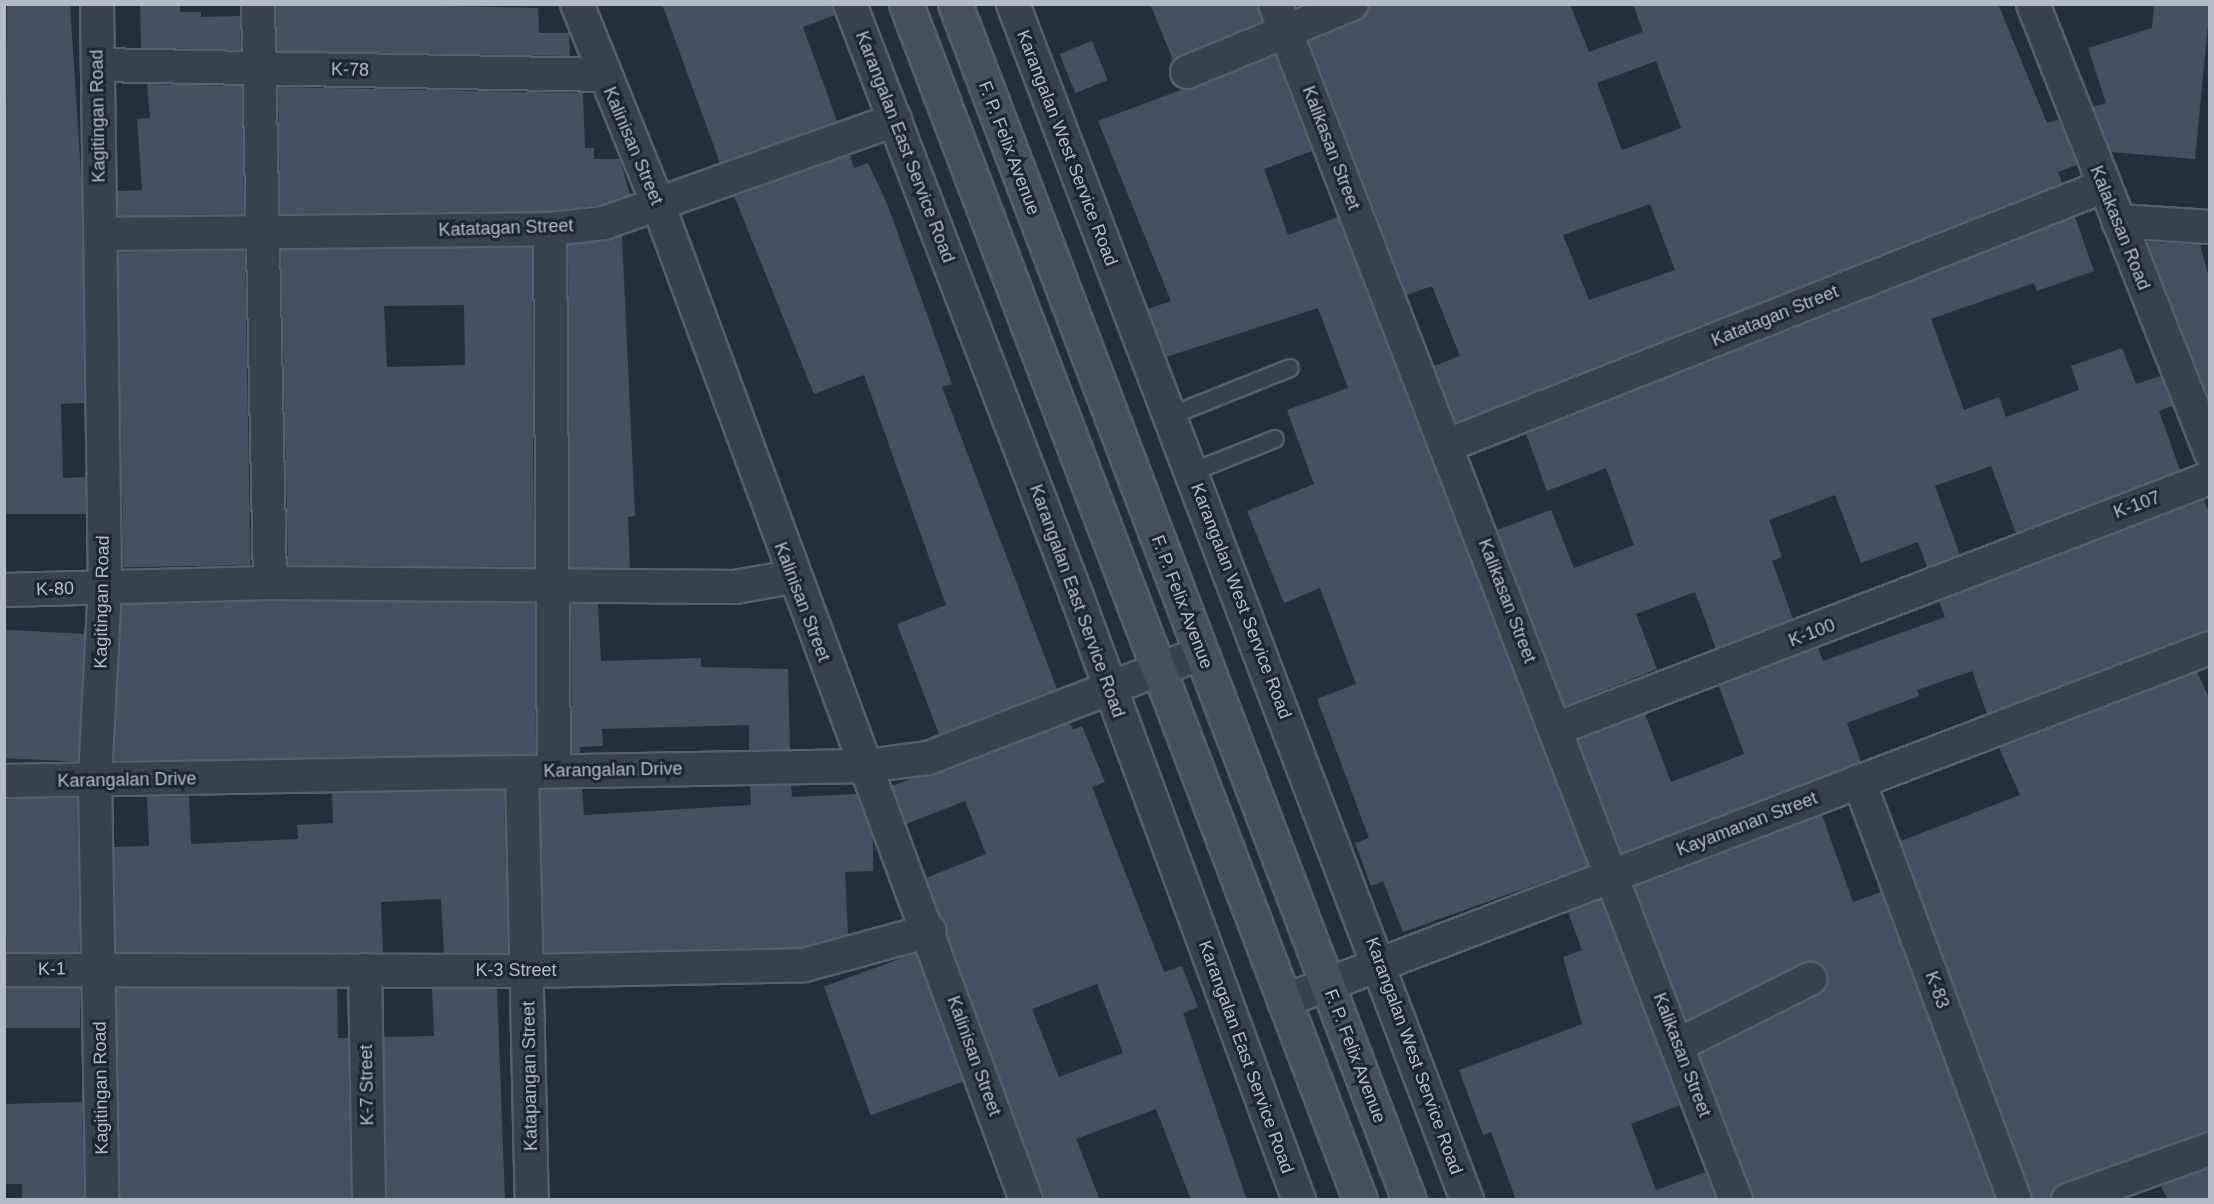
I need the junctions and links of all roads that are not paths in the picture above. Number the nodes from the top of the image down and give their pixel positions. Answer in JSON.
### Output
{"nodes":[{"id":1,"x":97,"y":4,"type":"edge"},
{"id":2,"x":258,"y":4,"type":"edge"},
{"id":3,"x":577,"y":4,"type":"edge"},
{"id":4,"x":850,"y":4,"type":"edge"},
{"id":5,"x":906,"y":4,"type":"edge"},
{"id":6,"x":955,"y":4,"type":"edge"},
{"id":7,"x":1013,"y":4,"type":"edge"},
{"id":8,"x":1352,"y":4,"type":"edge"},
{"id":9,"x":2033,"y":4,"type":"edge"},
{"id":10,"x":1280,"y":17,"type":"edge"},
{"id":11,"x":98,"y":65,"type":"junction"},
{"id":12,"x":259,"y":68,"type":"junction"},
{"id":13,"x":1186,"y":72,"type":"dead end"},
{"id":14,"x":603,"y":75,"type":"junction"},
{"id":15,"x":895,"y":120,"type":"junction"},
{"id":16,"x":2102,"y":187,"type":"junction"},
{"id":17,"x":658,"y":204,"type":"junction"},
{"id":18,"x":2118,"y":221,"type":"junction"},
{"id":19,"x":2210,"y":226,"type":"edge"},
{"id":20,"x":550,"y":230,"type":"junction"},
{"id":21,"x":262,"y":232,"type":"junction"},
{"id":22,"x":100,"y":234,"type":"junction"},
{"id":23,"x":1290,"y":368,"type":"dead end"},
{"id":24,"x":2203,"y":415,"type":"edge"},
{"id":25,"x":1170,"y":416,"type":"junction"},
{"id":26,"x":1275,"y":439,"type":"dead end"},
{"id":27,"x":1448,"y":445,"type":"junction"},
{"id":28,"x":2210,"y":452,"type":"edge"},
{"id":29,"x":1192,"y":472,"type":"junction"},
{"id":30,"x":2210,"y":478,"type":"edge"},
{"id":31,"x":2065,"y":531,"type":"joint"},
{"id":32,"x":792,"y":577,"type":"junction"},
{"id":33,"x":270,"y":583,"type":"junction"},
{"id":34,"x":550,"y":586,"type":"junction"},
{"id":35,"x":105,"y":587,"type":"junction"},
{"id":36,"x":4,"y":590,"type":"edge"},
{"id":37,"x":2210,"y":648,"type":"edge"},
{"id":38,"x":1201,"y":653,"type":"junction"},
{"id":39,"x":1157,"y":669,"type":"junction"},
{"id":40,"x":1109,"y":689,"type":"junction"},
{"id":41,"x":1556,"y":729,"type":"junction"},
{"id":42,"x":866,"y":766,"type":"junction"},
{"id":43,"x":554,"y":771,"type":"junction"},
{"id":44,"x":522,"y":772,"type":"junction"},
{"id":45,"x":4,"y":781,"type":"edge"},
{"id":46,"x":95,"y":781,"type":"junction"},
{"id":47,"x":1859,"y":781,"type":"junction"},
{"id":48,"x":1613,"y":874,"type":"junction"},
{"id":49,"x":929,"y":931,"type":"junction"},
{"id":50,"x":1380,"y":964,"type":"junction"},
{"id":51,"x":99,"y":968,"type":"junction"},
{"id":52,"x":4,"y":970,"type":"edge"},
{"id":53,"x":364,"y":970,"type":"junction"},
{"id":54,"x":528,"y":971,"type":"junction"},
{"id":55,"x":1810,"y":979,"type":"dead end"},
{"id":56,"x":1328,"y":984,"type":"junction"},
{"id":57,"x":1284,"y":1001,"type":"junction"},
{"id":58,"x":1678,"y":1045,"type":"junction"},
{"id":59,"x":2210,"y":1149,"type":"edge"},
{"id":60,"x":102,"y":1200,"type":"edge"},
{"id":61,"x":369,"y":1200,"type":"edge"},
{"id":62,"x":532,"y":1200,"type":"edge"},
{"id":63,"x":1026,"y":1200,"type":"edge"},
{"id":64,"x":1299,"y":1200,"type":"edge"},
{"id":65,"x":1360,"y":1200,"type":"edge"},
{"id":66,"x":1409,"y":1200,"type":"edge"},
{"id":67,"x":1467,"y":1200,"type":"edge"},
{"id":68,"x":1736,"y":1200,"type":"edge"},
{"id":69,"x":2015,"y":1200,"type":"edge"},
{"id":70,"x":2068,"y":1200,"type":"edge"}],
"edges":[{"from":1,"to":11,"type":"street","name":"Kagitingan Road"},
{"from":2,"to":12,"type":"street"},
{"from":3,"to":14,"type":"street","name":"Kalinisan Street"},
{"from":4,"to":15,"type":"street","name":"Karangalan East Service Road"},
{"from":5,"to":39,"type":"main road"},
{"from":6,"to":38,"type":"main road","name":"F. P. Felix Avenue"},
{"from":7,"to":25,"type":"street","name":"Karangalan West Service Road"},
{"from":8,"to":10,"type":"street"},
{"from":9,"to":16,"type":"street","name":"Kalakasan Road"},
{"from":10,"to":13,"type":"street"},
{"from":10,"to":27,"type":"street","name":"Kalikasan Street"},
{"from":11,"to":12,"type":"street","name":"K-78"},
{"from":11,"to":22,"type":"street","name":"Kagitingan Road"},
{"from":12,"to":14,"type":"street","name":"K-78"},
{"from":12,"to":21,"type":"street"},
{"from":14,"to":17,"type":"street","name":"Kalinisan Street"},
{"from":15,"to":17,"type":"street","name":"Katatagan Street"},
{"from":15,"to":40,"type":"street","name":"Karangalan East Service Road"},
{"from":16,"to":18,"type":"street","name":"Kalakasan Road"},
{"from":16,"to":27,"type":"street","name":"Katatagan Street"},
{"from":17,"to":20,"type":"street","name":"Katatagan Street"},
{"from":17,"to":32,"type":"street","name":"Kalinisan Street"},
{"from":18,"to":19,"type":"street"},
{"from":18,"to":24,"type":"street","name":"Kalakasan Road"},
{"from":20,"to":21,"type":"street","name":"Katatagan Street"},
{"from":20,"to":34,"type":"street"},
{"from":21,"to":22,"type":"street","name":"Katatagan Street"},
{"from":21,"to":33,"type":"street"},
{"from":22,"to":35,"type":"street","name":"Kagitingan Road"},
{"from":23,"to":25,"type":"lane"},
{"from":24,"to":28,"type":"street","name":"Kalakasan Road"},
{"from":25,"to":29,"type":"street","name":"Karangalan West Service Road"},
{"from":26,"to":29,"type":"lane"},
{"from":27,"to":41,"type":"street","name":"Kalikasan Street"},
{"from":29,"to":50,"type":"street","name":"Karangalan West Service Road"},
{"from":30,"to":31,"type":"street","name":"K-107"},
{"from":31,"to":41,"type":"street","name":"K-100"},
{"from":32,"to":34,"type":"street","name":"K-80"},
{"from":32,"to":42,"type":"street","name":"Kalinisan Street"},
{"from":33,"to":34,"type":"street","name":"K-80"},
{"from":33,"to":35,"type":"street","name":"K-80"},
{"from":34,"to":43,"type":"street"},
{"from":35,"to":36,"type":"street","name":"K-80"},
{"from":35,"to":46,"type":"street","name":"Kagitingan Road"},
{"from":37,"to":47,"type":"street","name":"Kayamanan Street"},
{"from":38,"to":39,"type":"street","name":"Karangalan Drive"},
{"from":38,"to":56,"type":"main road","name":"F. P. Felix Avenue"},
{"from":39,"to":40,"type":"street","name":"Karangalan Drive"},
{"from":39,"to":57,"type":"main road"},
{"from":40,"to":42,"type":"street","name":"Karangalan Drive"},
{"from":40,"to":64,"type":"street","name":"Karangalan East Service Road"},
{"from":41,"to":48,"type":"street","name":"Kalikasan Street"},
{"from":42,"to":43,"type":"street","name":"Karangalan Drive"},
{"from":42,"to":49,"type":"street","name":"Kalinisan Street"},
{"from":43,"to":44,"type":"street","name":"Karangalan Drive"},
{"from":44,"to":46,"type":"street","name":"Karangalan Drive"},
{"from":44,"to":54,"type":"street","name":"Katapangan Street"},
{"from":45,"to":46,"type":"street","name":"Karangalan Drive"},
{"from":46,"to":51,"type":"street","name":"Kagitingan Road"},
{"from":47,"to":48,"type":"street","name":"Kayamanan Street"},
{"from":47,"to":69,"type":"street","name":"K-83"},
{"from":48,"to":50,"type":"street","name":"Kayamanan Street"},
{"from":48,"to":58,"type":"street","name":"Kalikasan Street"},
{"from":49,"to":54,"type":"street","name":"K-3 Street"},
{"from":49,"to":63,"type":"street","name":"Kalinisan Street"},
{"from":50,"to":56,"type":"street","name":"Kayamanan Street"},
{"from":50,"to":67,"type":"street","name":"Karangalan West Service Road"},
{"from":51,"to":52,"type":"street","name":"K-1"},
{"from":51,"to":53,"type":"street","name":"K-3 Street"},
{"from":51,"to":60,"type":"street","name":"Kagitingan Road"},
{"from":53,"to":54,"type":"street","name":"K-3 Street"},
{"from":53,"to":61,"type":"street","name":"K-7 Street"},
{"from":54,"to":62,"type":"street","name":"Katapangan Street"},
{"from":55,"to":58,"type":"street"},
{"from":56,"to":57,"type":"street","name":"Kayamanan Street"},
{"from":56,"to":66,"type":"main road","name":"F. P. Felix Avenue"},
{"from":57,"to":65,"type":"main road"},
{"from":58,"to":68,"type":"street","name":"Kalikasan Street"},
{"from":59,"to":70,"type":"street"}]}
